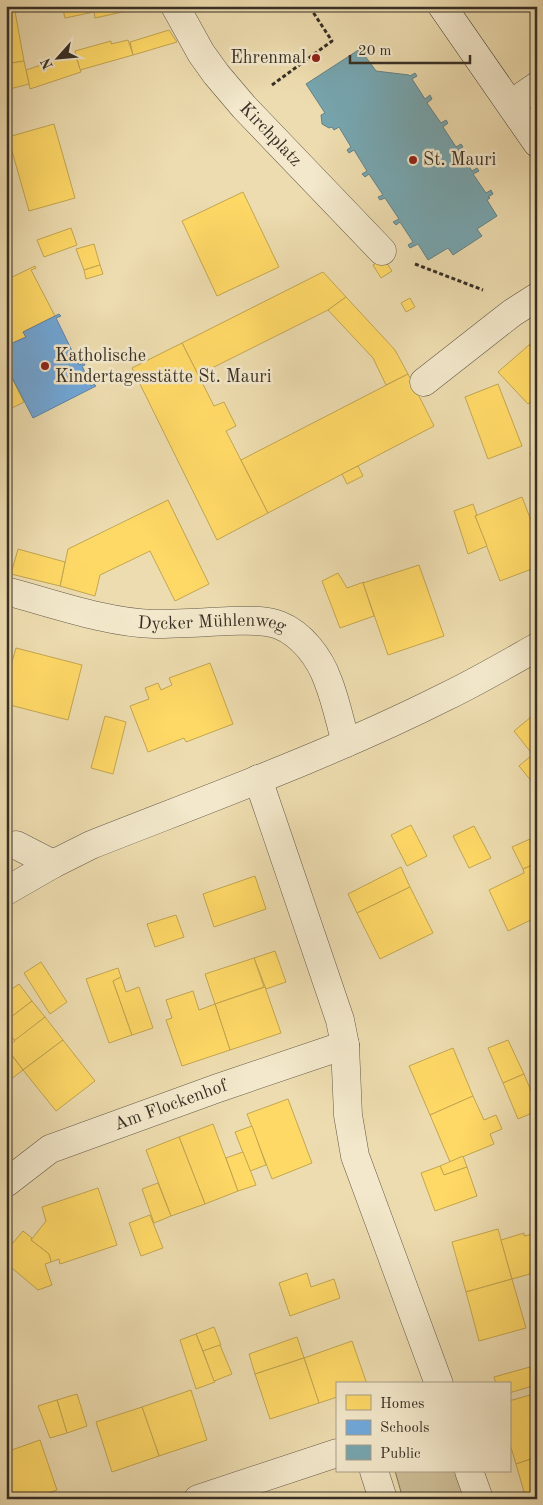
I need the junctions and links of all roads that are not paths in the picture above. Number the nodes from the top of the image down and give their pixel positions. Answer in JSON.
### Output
{"nodes":[{"id":1,"x":175,"y":6,"type":"edge"},
{"id":2,"x":442,"y":6,"type":"edge"},
{"id":3,"x":537,"y":86,"type":"edge"},
{"id":4,"x":511,"y":104,"type":"junction"},
{"id":5,"x":537,"y":143,"type":"edge"},
{"id":6,"x":382,"y":251,"type":"road end"},
{"id":7,"x":537,"y":297,"type":"edge"},
{"id":8,"x":424,"y":382,"type":"dead end"},
{"id":9,"x":6,"y":591,"type":"edge"},
{"id":10,"x":537,"y":647,"type":"edge"},
{"id":11,"x":346,"y":743,"type":"junction"},
{"id":12,"x":258,"y":778,"type":"junction"},
{"id":13,"x":16,"y":845,"type":"dead end"},
{"id":14,"x":53,"y":864,"type":"junction"},
{"id":15,"x":6,"y":891,"type":"edge"},
{"id":16,"x":345,"y":1045,"type":"junction"},
{"id":17,"x":6,"y":1183,"type":"edge"},
{"id":18,"x":438,"y":1382,"type":"edge"},
{"id":19,"x":336,"y":1453,"type":"edge"},
{"id":20,"x":374,"y":1472,"type":"edge"},
{"id":21,"x":469,"y":1472,"type":"edge"},
{"id":22,"x":198,"y":1499,"type":"edge"},
{"id":23,"x":382,"y":1499,"type":"edge"},
{"id":24,"x":479,"y":1499,"type":"edge"}],
"edges":[{"from":1,"to":6,"type":"street","name":"Kirchplatz"},
{"from":2,"to":4,"type":"street"},
{"from":3,"to":4,"type":"street"},
{"from":4,"to":5,"type":"street"},
{"from":7,"to":8,"type":"street"},
{"from":9,"to":11,"type":"street","name":"Dycker Mühlenweg"},
{"from":10,"to":11,"type":"street"},
{"from":11,"to":12,"type":"street"},
{"from":12,"to":14,"type":"street"},
{"from":12,"to":16,"type":"street"},
{"from":13,"to":14,"type":"street"},
{"from":14,"to":15,"type":"street"},
{"from":16,"to":17,"type":"street","name":"Am Flockenhof"},
{"from":16,"to":18,"type":"street"},
{"from":19,"to":22,"type":"street"},
{"from":20,"to":23,"type":"street"},
{"from":21,"to":24,"type":"street"}]}
